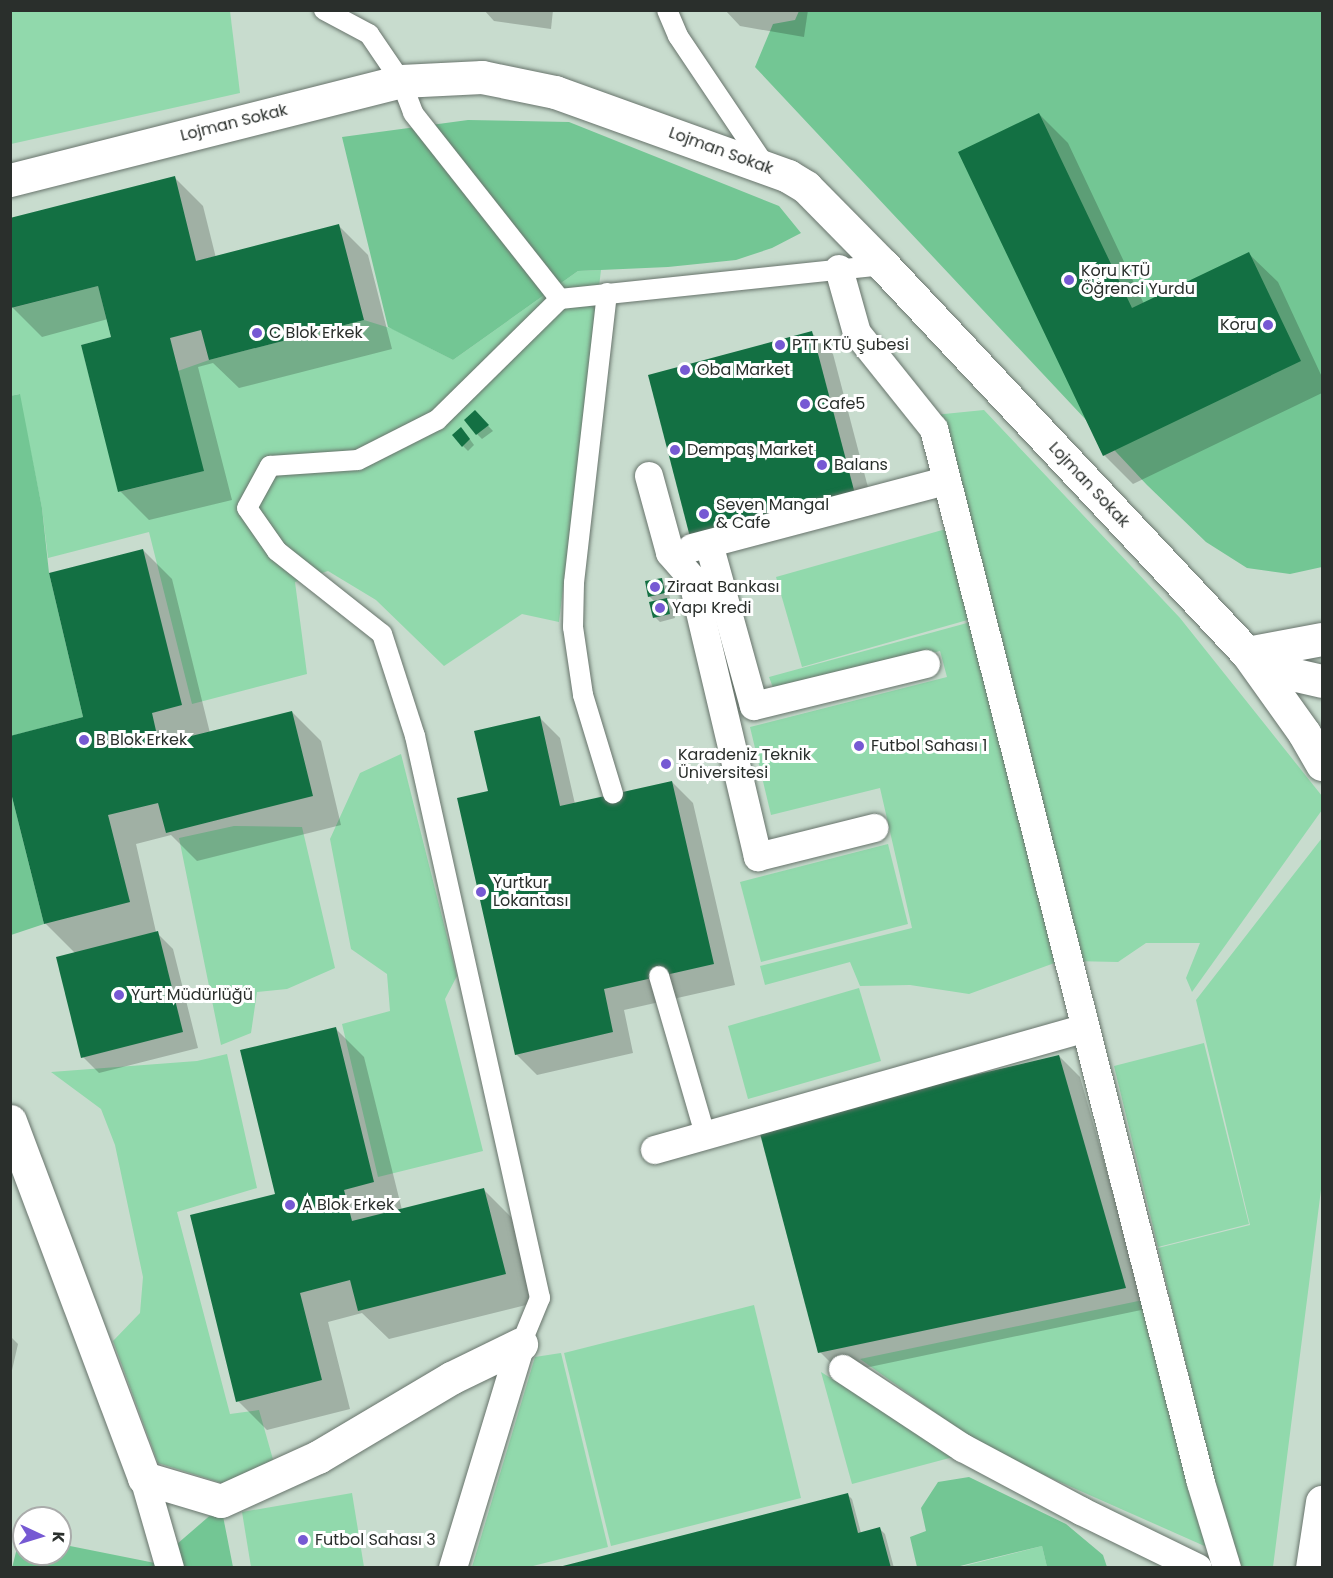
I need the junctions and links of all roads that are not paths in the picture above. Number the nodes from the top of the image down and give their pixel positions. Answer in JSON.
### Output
{"nodes":[{"id":1,"x":324,"y":10,"type":"edge"},
{"id":2,"x":667,"y":10,"type":"edge"},
{"id":3,"x":401,"y":81,"type":"junction"},
{"id":4,"x":766,"y":167,"type":"junction"},
{"id":5,"x":10,"y":180,"type":"edge"},
{"id":6,"x":883,"y":265,"type":"junction"},
{"id":7,"x":839,"y":269,"type":"junction"},
{"id":8,"x":607,"y":293,"type":"junction"},
{"id":9,"x":560,"y":298,"type":"junction"},
{"id":10,"x":649,"y":476,"type":"dead end"},
{"id":11,"x":945,"y":481,"type":"junction"},
{"id":12,"x":1323,"y":639,"type":"edge"},
{"id":13,"x":1247,"y":653,"type":"junction"},
{"id":14,"x":926,"y":664,"type":"dead end"},
{"id":15,"x":1323,"y":681,"type":"edge"},
{"id":16,"x":1313,"y":738,"type":"edge"},
{"id":17,"x":1323,"y":764,"type":"edge"},
{"id":18,"x":613,"y":794,"type":"dead end"},
{"id":19,"x":874,"y":828,"type":"dead end"},
{"id":20,"x":659,"y":976,"type":"dead end"},
{"id":21,"x":1085,"y":1028,"type":"junction"},
{"id":22,"x":10,"y":1122,"type":"edge"},
{"id":23,"x":705,"y":1134,"type":"junction"},
{"id":24,"x":655,"y":1150,"type":"dead end"},
{"id":25,"x":521,"y":1344,"type":"junction"},
{"id":26,"x":843,"y":1369,"type":"dead end"},
{"id":27,"x":144,"y":1478,"type":"junction"},
{"id":28,"x":1323,"y":1502,"type":"edge"},
{"id":29,"x":170,"y":1568,"type":"edge"},
{"id":30,"x":453,"y":1568,"type":"edge"},
{"id":31,"x":1198,"y":1568,"type":"edge"},
{"id":32,"x":1227,"y":1568,"type":"edge"},
{"id":33,"x":1312,"y":1568,"type":"edge"}],
"edges":[{"from":1,"to":3,"type":"lane"},
{"from":2,"to":4,"type":"lane"},
{"from":3,"to":4,"type":"street","name":"Lojman Sokak"},
{"from":3,"to":5,"type":"street","name":"Lojman Sokak"},
{"from":3,"to":9,"type":"lane"},
{"from":4,"to":6,"type":"street","name":"Lojman Sokak"},
{"from":6,"to":7,"type":"lane"},
{"from":6,"to":13,"type":"street","name":"Lojman Sokak"},
{"from":7,"to":8,"type":"lane"},
{"from":7,"to":11,"type":"street"},
{"from":8,"to":9,"type":"lane"},
{"from":8,"to":18,"type":"lane"},
{"from":9,"to":25,"type":"lane"},
{"from":10,"to":19,"type":"street"},
{"from":11,"to":14,"type":"street"},
{"from":11,"to":21,"type":"street"},
{"from":12,"to":13,"type":"street"},
{"from":13,"to":15,"type":"street","name":"Lojman Sokak"},
{"from":13,"to":16,"type":"street","name":"Lojman Sokak"},
{"from":16,"to":17,"type":"street","name":"Lojman Sokak"},
{"from":20,"to":23,"type":"lane"},
{"from":21,"to":23,"type":"street"},
{"from":21,"to":32,"type":"street"},
{"from":22,"to":27,"type":"street"},
{"from":23,"to":24,"type":"street"},
{"from":25,"to":27,"type":"street"},
{"from":25,"to":30,"type":"street"},
{"from":26,"to":31,"type":"street"},
{"from":27,"to":29,"type":"street"},
{"from":28,"to":33,"type":"street"}]}
